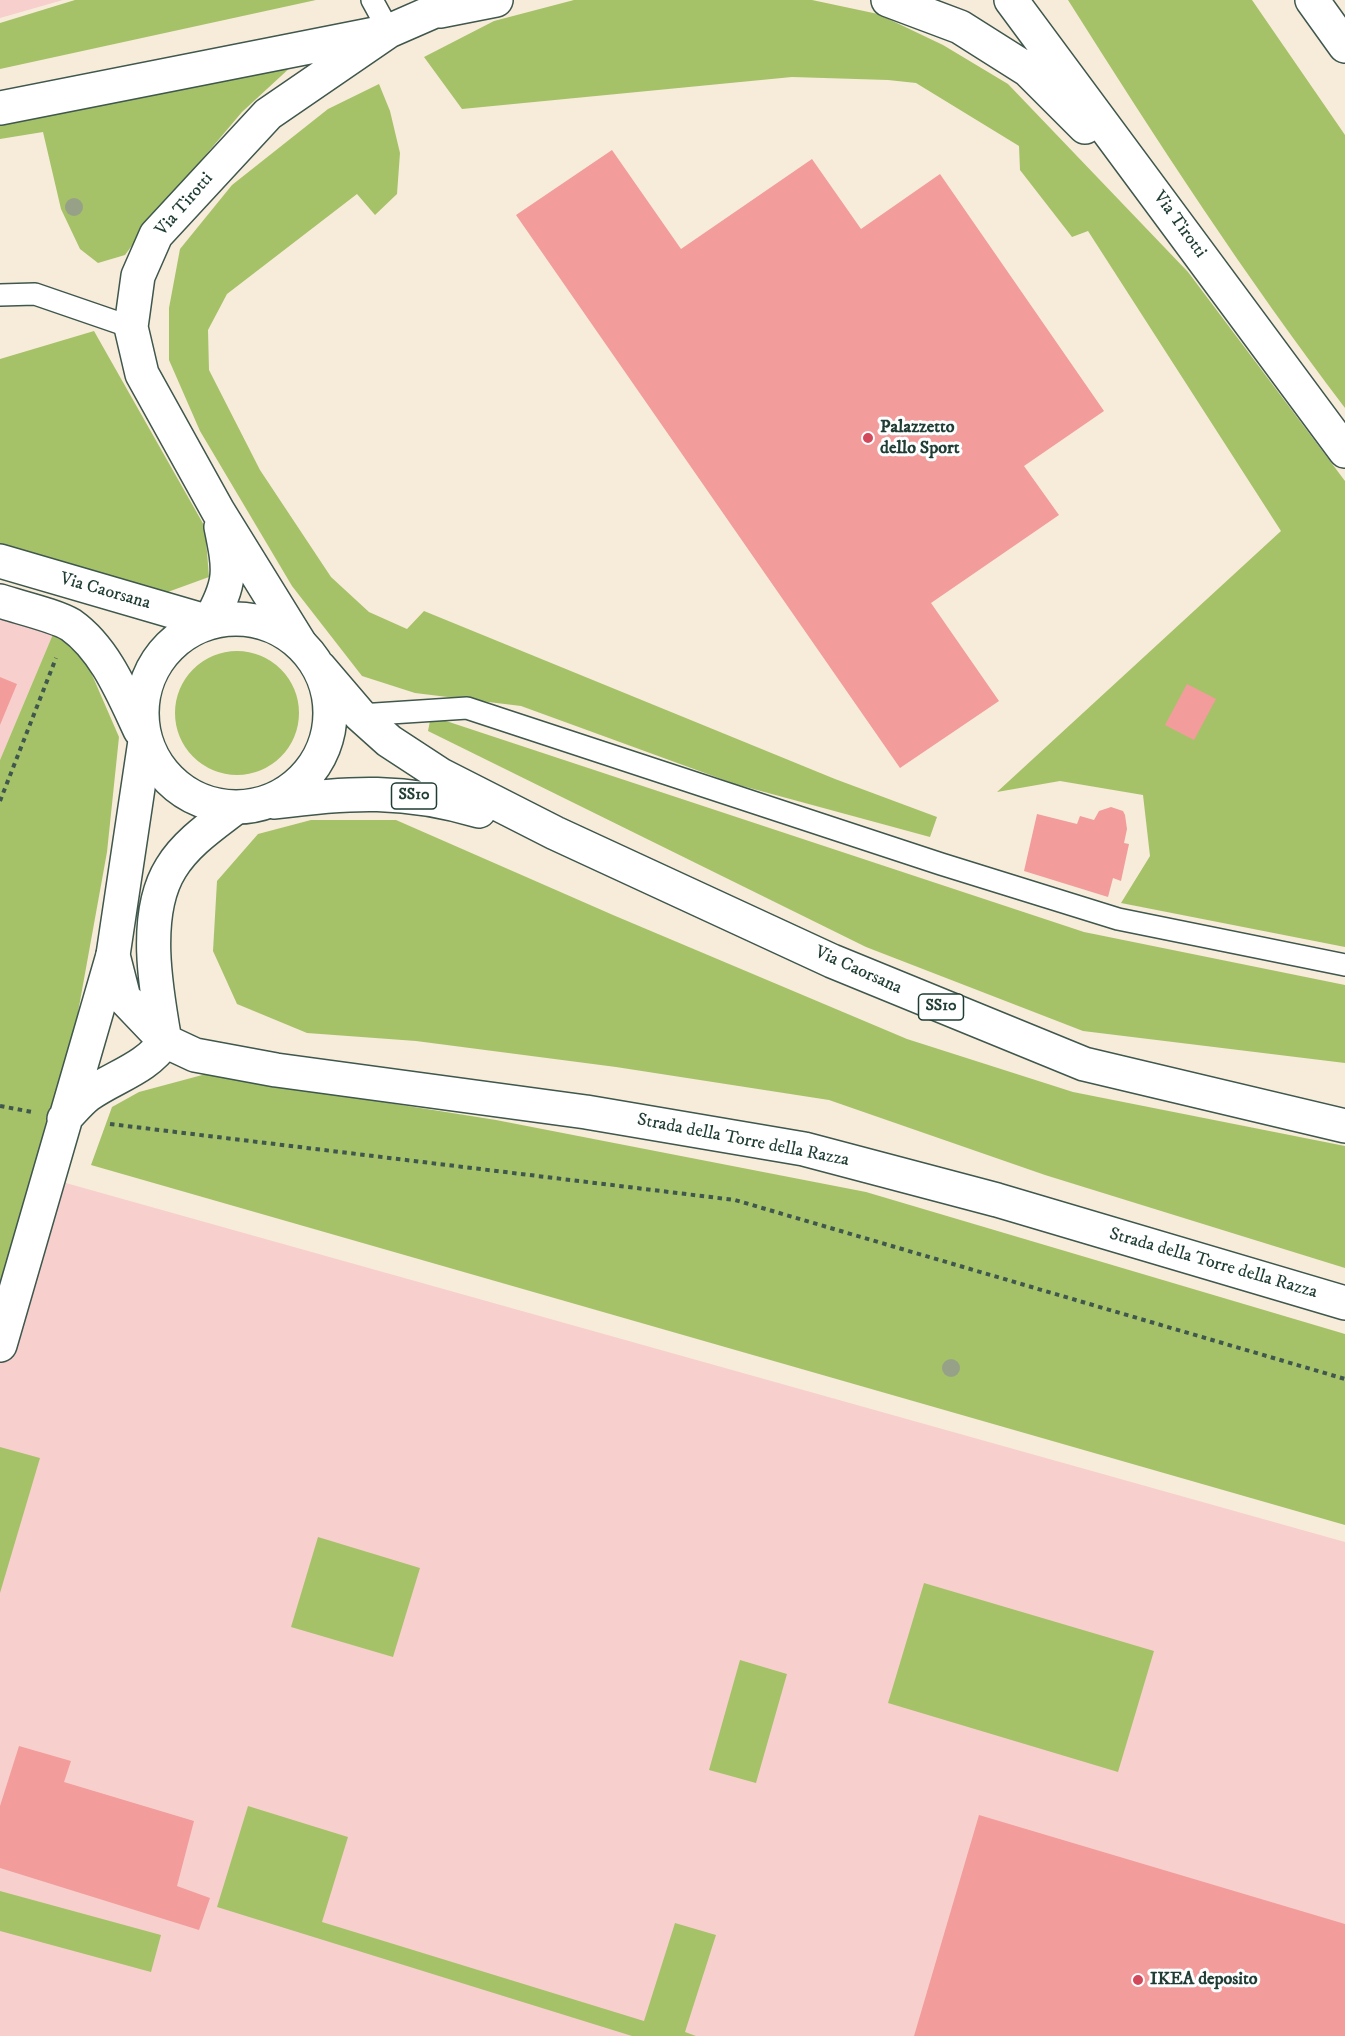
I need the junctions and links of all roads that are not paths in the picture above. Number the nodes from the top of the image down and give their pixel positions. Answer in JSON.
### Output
{"nodes":[{"id":1,"x":372,"y":0,"type":"edge"},
{"id":2,"x":460,"y":0,"type":"edge"},
{"id":3,"x":496,"y":0,"type":"edge"},
{"id":4,"x":888,"y":0,"type":"edge"},
{"id":5,"x":1011,"y":0,"type":"edge"},
{"id":6,"x":1312,"y":0,"type":"edge"},
{"id":7,"x":430,"y":13,"type":"junction"},
{"id":8,"x":389,"y":31,"type":"junction"},
{"id":9,"x":1345,"y":46,"type":"edge"},
{"id":10,"x":0,"y":108,"type":"edge"},
{"id":11,"x":1168,"y":210,"type":"junction"},
{"id":12,"x":0,"y":295,"type":"edge"},
{"id":13,"x":131,"y":327,"type":"junction"},
{"id":14,"x":1345,"y":451,"type":"edge"},
{"id":15,"x":218,"y":510,"type":"junction"},
{"id":16,"x":0,"y":561,"type":"edge"},
{"id":17,"x":0,"y":601,"type":"edge"},
{"id":18,"x":209,"y":622,"type":"junction"},
{"id":19,"x":299,"y":642,"type":"junction"},
{"id":20,"x":319,"y":668,"type":"junction"},
{"id":21,"x":360,"y":715,"type":"junction"},
{"id":22,"x":145,"y":741,"type":"junction"},
{"id":23,"x":268,"y":802,"type":"junction"},
{"id":24,"x":235,"y":808,"type":"junction"},
{"id":25,"x":555,"y":833,"type":"junction"},
{"id":26,"x":113,"y":955,"type":"junction"},
{"id":27,"x":1345,"y":965,"type":"edge"},
{"id":28,"x":165,"y":1041,"type":"junction"},
{"id":29,"x":64,"y":1119,"type":"junction"},
{"id":30,"x":1345,"y":1126,"type":"edge"},
{"id":31,"x":1345,"y":1303,"type":"edge"},
{"id":32,"x":0,"y":1345,"type":"edge"}],
"edges":[{"from":1,"to":8,"type":"lane"},
{"from":2,"to":7,"type":"main road","name":"Via Tirotti"},
{"from":3,"to":7,"type":"main road"},
{"from":4,"to":11,"type":"main road"},
{"from":5,"to":11,"type":"main road","name":"Via Tirotti"},
{"from":6,"to":9,"type":"main road"},
{"from":7,"to":8,"type":"main road","name":"Via Tirotti"},
{"from":8,"to":10,"type":"main road","name":"Via Tirotti"},
{"from":8,"to":13,"type":"main road","name":"Via Tirotti"},
{"from":11,"to":14,"type":"main road","name":"Via Tirotti"},
{"from":12,"to":13,"type":"lane"},
{"from":13,"to":15,"type":"main road","name":"Via Tirotti"},
{"from":15,"to":18,"type":"main road"},
{"from":15,"to":19,"type":"main road","name":"Via Tirotti"},
{"from":16,"to":18,"type":"main road","name":"Via Caorsana"},
{"from":17,"to":22,"type":"main road"},
{"from":18,"to":19,"type":"main road"},
{"from":18,"to":22,"type":"main road"},
{"from":19,"to":20,"type":"main road"},
{"from":20,"to":21,"type":"main road","number":"SS10"},
{"from":20,"to":23,"type":"main road"},
{"from":21,"to":25,"type":"main road","number":"SS10"},
{"from":21,"to":27,"type":"lane"},
{"from":22,"to":24,"type":"main road"},
{"from":22,"to":26,"type":"main road"},
{"from":23,"to":24,"type":"main road"},
{"from":23,"to":25,"type":"main road","number":"SS10"},
{"from":24,"to":28,"type":"main road"},
{"from":25,"to":30,"type":"main road","name":"Via Caorsana","number":"SS10"},
{"from":26,"to":28,"type":"main road"},
{"from":26,"to":29,"type":"main road"},
{"from":28,"to":29,"type":"main road"},
{"from":28,"to":31,"type":"main road","name":"Strada della Torre della Razza"},
{"from":29,"to":32,"type":"main road"}]}
